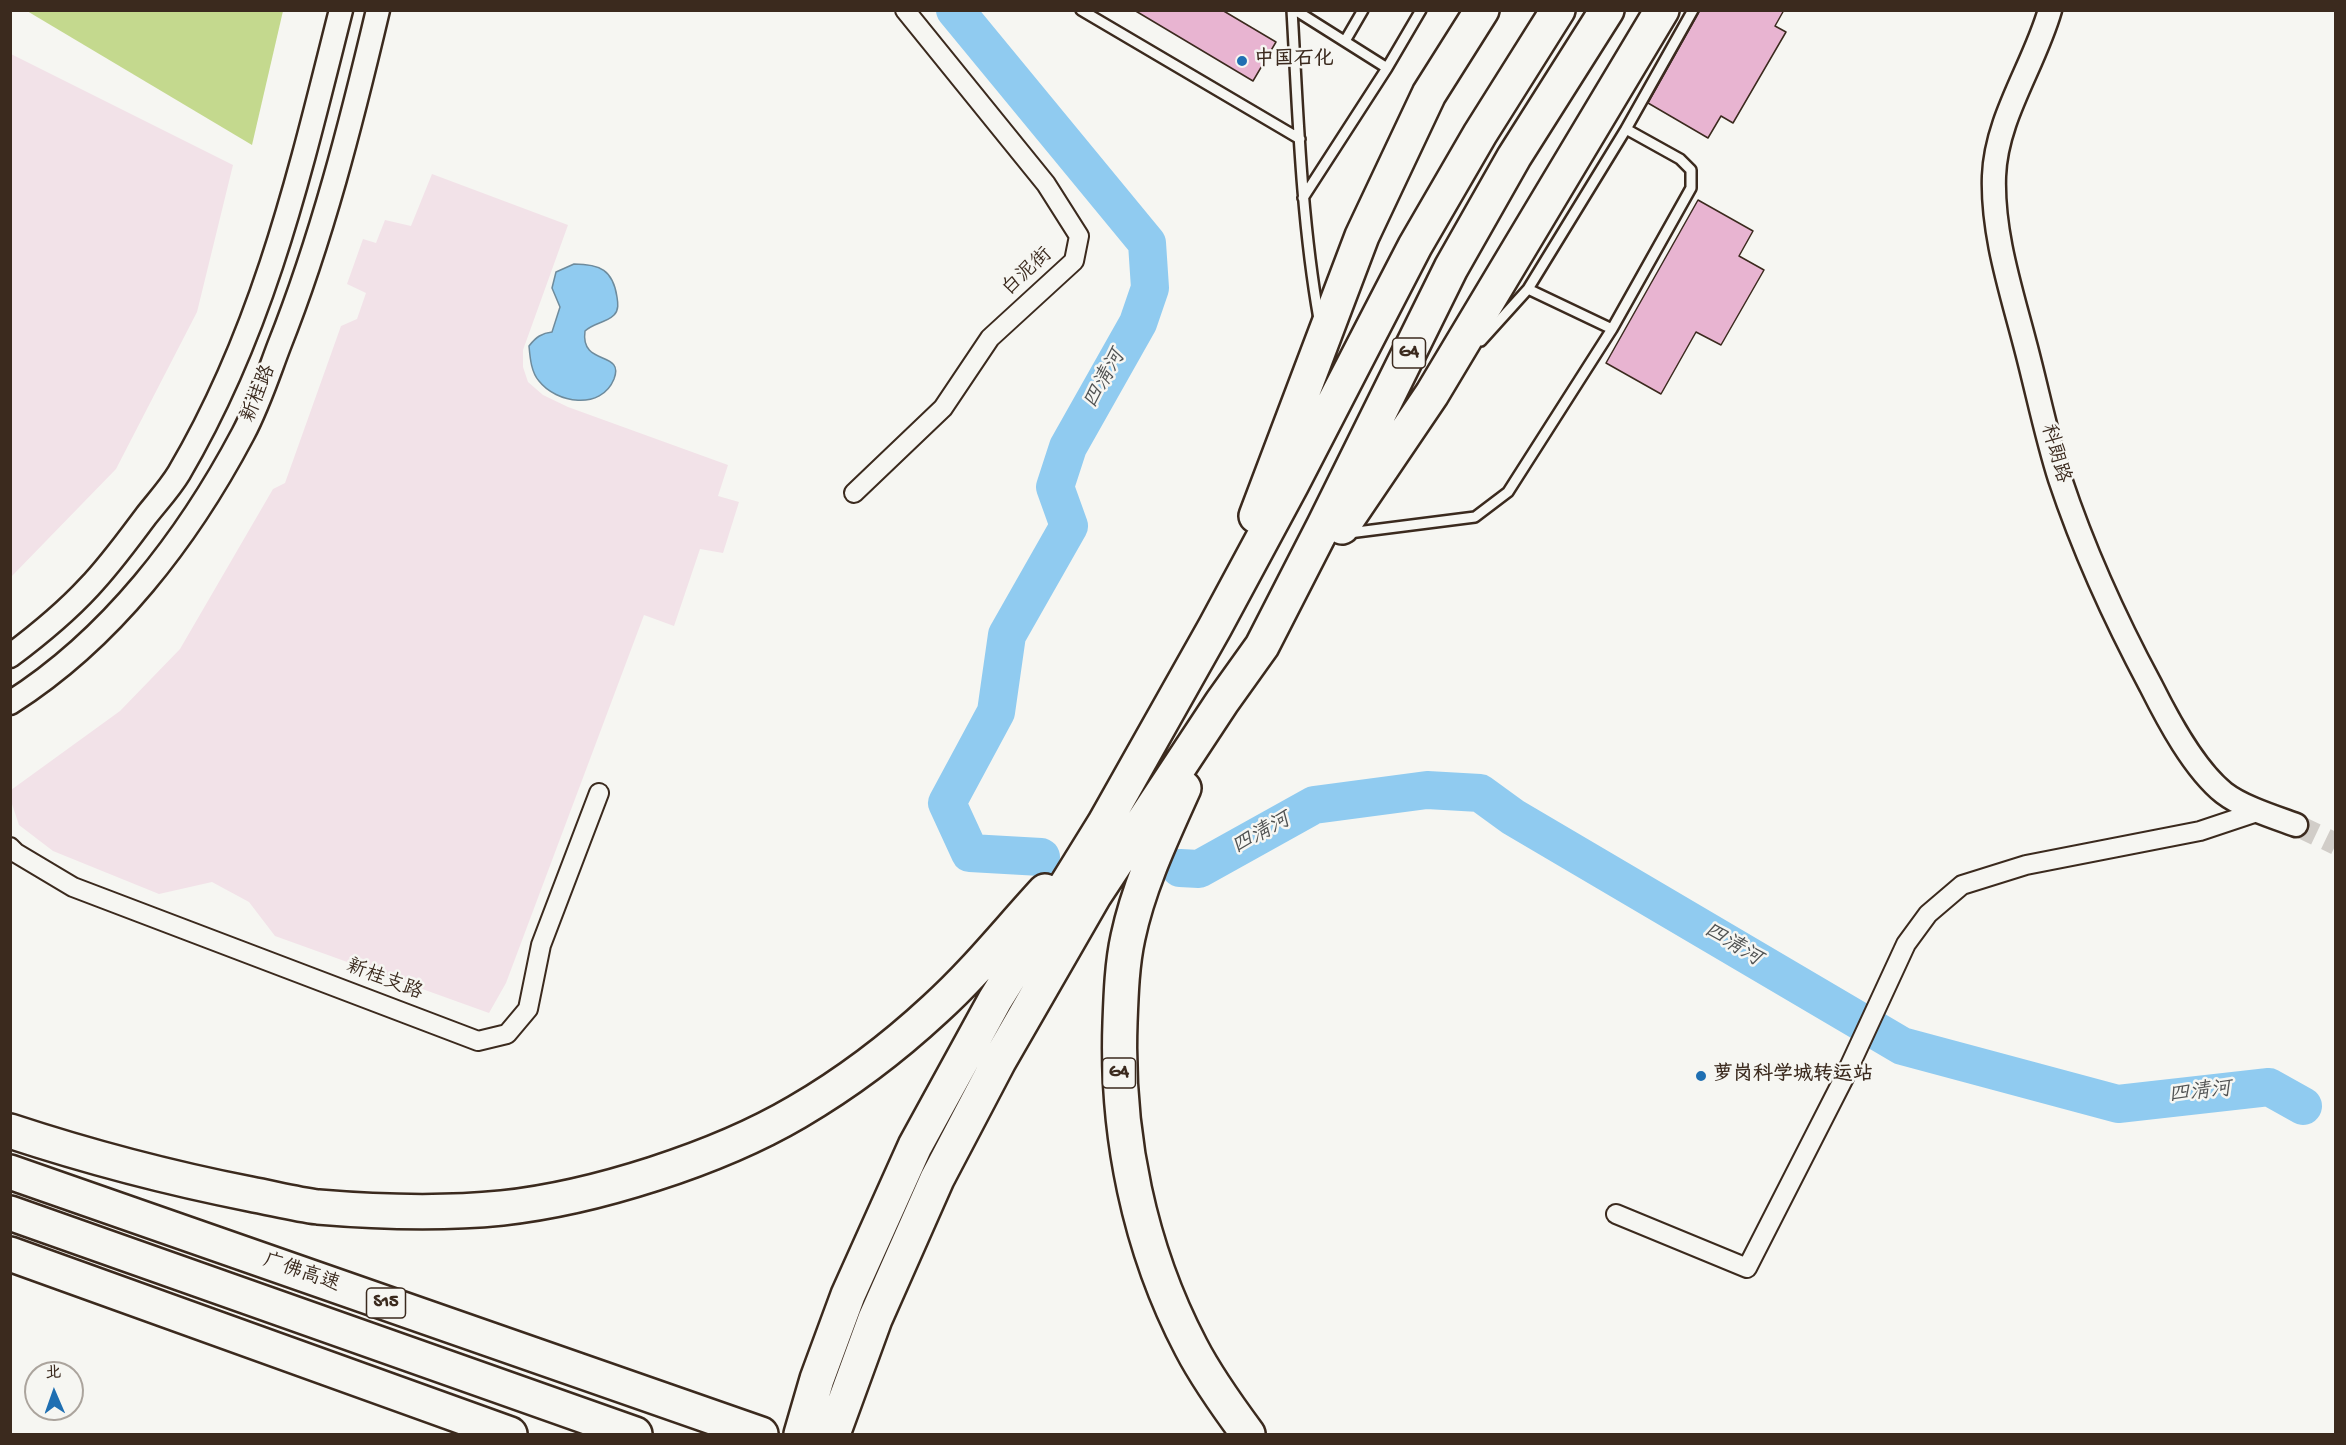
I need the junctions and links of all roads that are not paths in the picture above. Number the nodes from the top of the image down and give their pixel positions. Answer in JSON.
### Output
{"nodes":[{"id":1,"x":341,"y":10,"type":"edge"},
{"id":2,"x":378,"y":10,"type":"edge"},
{"id":3,"x":905,"y":10,"type":"edge"},
{"id":4,"x":1081,"y":10,"type":"edge"},
{"id":5,"x":1293,"y":10,"type":"edge"},
{"id":6,"x":1363,"y":10,"type":"edge"},
{"id":7,"x":1421,"y":10,"type":"edge"},
{"id":8,"x":1482,"y":10,"type":"edge"},
{"id":9,"x":1558,"y":10,"type":"edge"},
{"id":10,"x":1607,"y":10,"type":"edge"},
{"id":11,"x":1662,"y":10,"type":"edge"},
{"id":12,"x":1693,"y":10,"type":"edge"},
{"id":13,"x":2050,"y":10,"type":"edge"},
{"id":14,"x":1345,"y":41,"type":"junction"},
{"id":15,"x":1388,"y":68,"type":"junction"},
{"id":16,"x":1626,"y":129,"type":"junction"},
{"id":17,"x":1300,"y":139,"type":"junction"},
{"id":18,"x":1303,"y":198,"type":"junction"},
{"id":19,"x":1528,"y":289,"type":"junction"},
{"id":20,"x":1612,"y":329,"type":"junction"},
{"id":21,"x":1323,"y":343,"type":"junction"},
{"id":22,"x":1472,"y":350,"type":"dead end"},
{"id":23,"x":1464,"y":359,"type":"dead end"},
{"id":24,"x":1432,"y":394,"type":"junction"},
{"id":25,"x":854,"y":493,"type":"dead end"},
{"id":26,"x":1337,"y":534,"type":"junction"},
{"id":27,"x":1215,"y":627,"type":"junction"},
{"id":28,"x":1262,"y":646,"type":"junction"},
{"id":29,"x":10,"y":656,"type":"edge"},
{"id":30,"x":1222,"y":702,"type":"junction"},
{"id":31,"x":10,"y":703,"type":"edge"},
{"id":32,"x":599,"y":793,"type":"dead end"},
{"id":33,"x":2260,"y":811,"type":"junction"},
{"id":34,"x":1104,"y":825,"type":"junction"},
{"id":35,"x":2296,"y":825,"type":"tunnel mouth"},
{"id":36,"x":10,"y":847,"type":"edge"},
{"id":37,"x":10,"y":1131,"type":"edge"},
{"id":38,"x":10,"y":1172,"type":"edge"},
{"id":39,"x":10,"y":1213,"type":"edge"},
{"id":40,"x":1616,"y":1214,"type":"dead end"},
{"id":41,"x":10,"y":1254,"type":"edge"},
{"id":42,"x":510,"y":1434,"type":"edge"},
{"id":43,"x":635,"y":1434,"type":"edge"},
{"id":44,"x":761,"y":1434,"type":"edge"},
{"id":45,"x":801,"y":1434,"type":"edge"},
{"id":46,"x":833,"y":1434,"type":"edge"},
{"id":47,"x":1248,"y":1434,"type":"edge"}],
"edges":[{"from":1,"to":29,"type":"street","name":"新桂路"},
{"from":2,"to":31,"type":"street","name":"新桂路"},
{"from":3,"to":25,"type":"street","name":"白泥街"},
{"from":4,"to":17,"type":"lane"},
{"from":5,"to":14,"type":"lane"},
{"from":5,"to":17,"type":"lane"},
{"from":6,"to":14,"type":"lane"},
{"from":7,"to":15,"type":"lane"},
{"from":8,"to":21,"type":"highway"},
{"from":9,"to":27,"type":"highway","number":"G4"},
{"from":10,"to":28,"type":"highway","number":"G4"},
{"from":11,"to":24,"type":"highway"},
{"from":12,"to":16,"type":"lane"},
{"from":13,"to":33,"type":"street","name":"科朗路"},
{"from":14,"to":15,"type":"lane"},
{"from":15,"to":18,"type":"lane"},
{"from":16,"to":19,"type":"lane"},
{"from":16,"to":20,"type":"lane"},
{"from":17,"to":18,"type":"lane"},
{"from":18,"to":21,"type":"lane"},
{"from":19,"to":20,"type":"lane"},
{"from":19,"to":22,"type":"lane"},
{"from":20,"to":26,"type":"lane"},
{"from":21,"to":27,"type":"highway"},
{"from":23,"to":24,"type":"lane"},
{"from":24,"to":26,"type":"highway"},
{"from":26,"to":28,"type":"highway"},
{"from":27,"to":34,"type":"highway","number":"G4"},
{"from":28,"to":30,"type":"highway","number":"G4"},
{"from":30,"to":46,"type":"highway"},
{"from":30,"to":47,"type":"highway","number":"G4"},
{"from":32,"to":36,"type":"street","name":"新桂支路"},
{"from":33,"to":35,"type":"street","name":"科朗路"},
{"from":33,"to":40,"type":"street"},
{"from":34,"to":37,"type":"highway"},
{"from":34,"to":45,"type":"highway","number":"G4"},
{"from":38,"to":44,"type":"highway","name":"广佛高速","number":"S15"},
{"from":39,"to":43,"type":"highway","name":"广佛高速","number":"S15"},
{"from":41,"to":42,"type":"highway"}]}
